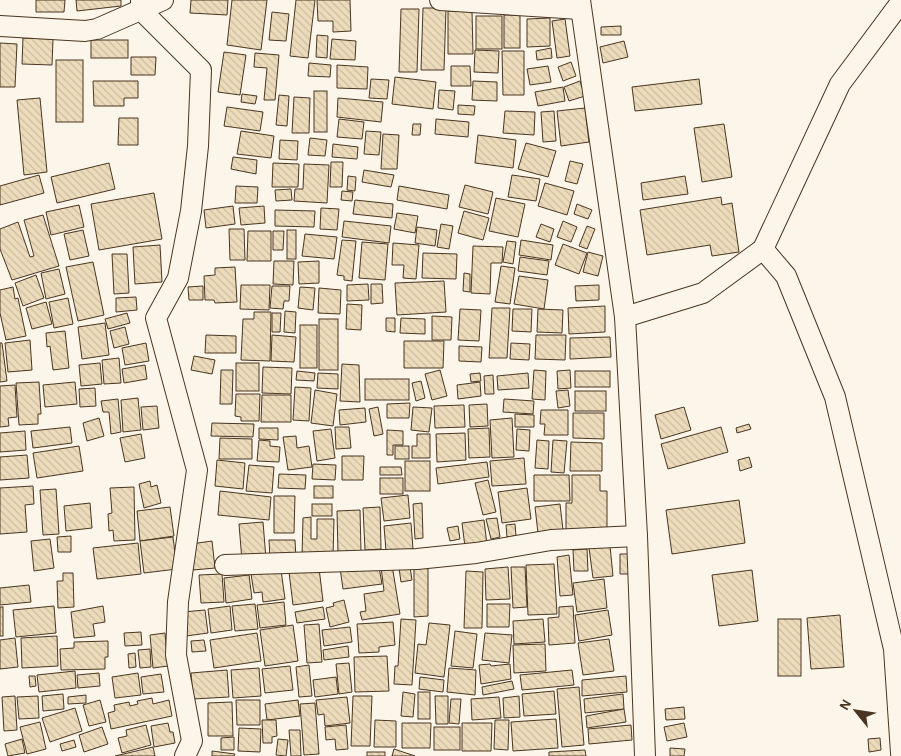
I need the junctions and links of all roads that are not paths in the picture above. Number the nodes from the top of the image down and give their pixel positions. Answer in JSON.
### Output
{"nodes":[{"id":1,"x":164,"y":0,"type":"edge"},
{"id":2,"x":440,"y":0,"type":"edge"},
{"id":3,"x":901,"y":2,"type":"edge"},
{"id":4,"x":141,"y":5,"type":"edge"},
{"id":5,"x":580,"y":5,"type":"edge"},
{"id":6,"x":0,"y":26,"type":"edge"},
{"id":7,"x":763,"y":249,"type":"junction"},
{"id":8,"x":625,"y":317,"type":"junction"},
{"id":9,"x":637,"y":536,"type":"junction"},
{"id":10,"x":225,"y":565,"type":"dead end"},
{"id":11,"x":901,"y":753,"type":"edge"},
{"id":12,"x":185,"y":756,"type":"edge"},
{"id":13,"x":645,"y":756,"type":"edge"}],
"edges":[{"from":1,"to":4,"type":"street"},
{"from":2,"to":5,"type":"street"},
{"from":3,"to":7,"type":"street"},
{"from":4,"to":6,"type":"street"},
{"from":4,"to":12,"type":"street"},
{"from":5,"to":8,"type":"street"},
{"from":7,"to":8,"type":"street"},
{"from":7,"to":11,"type":"street"},
{"from":8,"to":9,"type":"street"},
{"from":9,"to":10,"type":"street"},
{"from":9,"to":13,"type":"street"}]}
